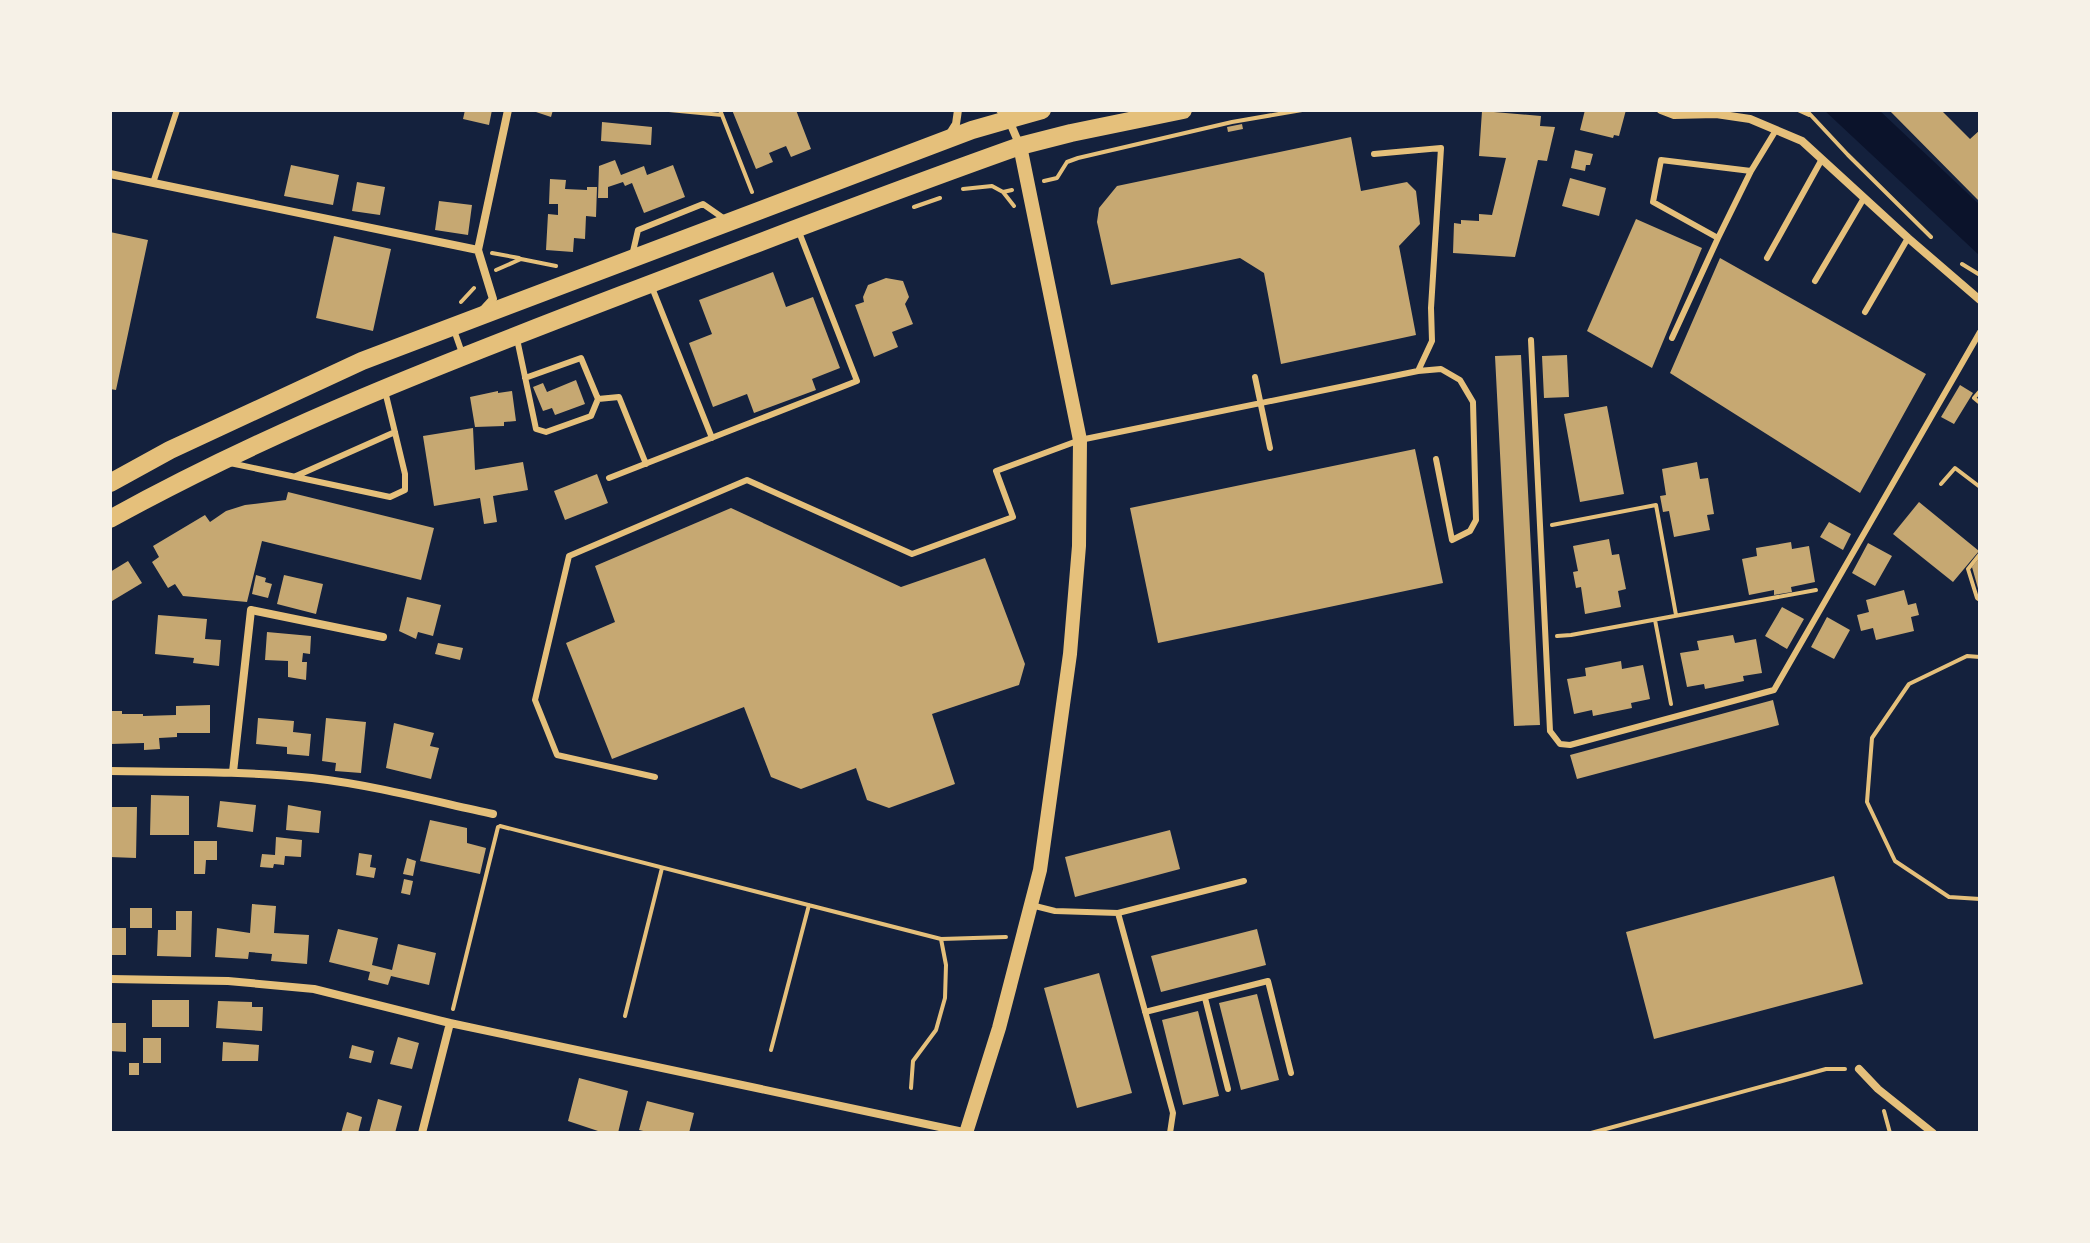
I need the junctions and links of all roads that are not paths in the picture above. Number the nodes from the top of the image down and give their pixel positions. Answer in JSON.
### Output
{"nodes":[{"id":1,"x":177,"y":110,"type":"edge"},
{"id":2,"x":508,"y":110,"type":"edge"},
{"id":3,"x":958,"y":110,"type":"edge"},
{"id":4,"x":1042,"y":110,"type":"edge"},
{"id":5,"x":1183,"y":110,"type":"edge"},
{"id":6,"x":1661,"y":110,"type":"edge"},
{"id":7,"x":1004,"y":114,"type":"edge"},
{"id":8,"x":1776,"y":130,"type":"junction"},
{"id":9,"x":945,"y":141,"type":"junction"},
{"id":10,"x":1020,"y":146,"type":"junction"},
{"id":11,"x":1374,"y":154,"type":"dead end"},
{"id":12,"x":1822,"y":159,"type":"junction"},
{"id":13,"x":1751,"y":171,"type":"junction"},
{"id":14,"x":110,"y":174,"type":"edge"},
{"id":15,"x":153,"y":183,"type":"junction"},
{"id":16,"x":1864,"y":198,"type":"junction"},
{"id":17,"x":729,"y":222,"type":"junction"},
{"id":18,"x":798,"y":229,"type":"junction"},
{"id":19,"x":1718,"y":238,"type":"junction"},
{"id":20,"x":1908,"y":238,"type":"junction"},
{"id":21,"x":478,"y":250,"type":"junction"},
{"id":22,"x":1767,"y":258,"type":"dead end"},
{"id":23,"x":631,"y":259,"type":"junction"},
{"id":24,"x":1815,"y":281,"type":"dead end"},
{"id":25,"x":650,"y":284,"type":"junction"},
{"id":26,"x":1980,"y":300,"type":"edge"},
{"id":27,"x":1865,"y":312,"type":"dead end"},
{"id":28,"x":477,"y":317,"type":"junction"},
{"id":29,"x":453,"y":326,"type":"junction"},
{"id":30,"x":1980,"y":332,"type":"edge"},
{"id":31,"x":516,"y":336,"type":"junction"},
{"id":32,"x":1672,"y":338,"type":"dead end"},
{"id":33,"x":1531,"y":340,"type":"dead end"},
{"id":34,"x":463,"y":357,"type":"junction"},
{"id":35,"x":1418,"y":371,"type":"junction"},
{"id":36,"x":1255,"y":377,"type":"dead end"},
{"id":37,"x":525,"y":378,"type":"junction"},
{"id":38,"x":385,"y":388,"type":"junction"},
{"id":39,"x":598,"y":399,"type":"junction"},
{"id":40,"x":1261,"y":403,"type":"junction"},
{"id":41,"x":231,"y":420,"type":"junction"},
{"id":42,"x":395,"y":432,"type":"junction"},
{"id":43,"x":712,"y":438,"type":"junction"},
{"id":44,"x":1080,"y":440,"type":"junction"},
{"id":45,"x":1270,"y":448,"type":"dead end"},
{"id":46,"x":245,"y":450,"type":"junction"},
{"id":47,"x":1436,"y":459,"type":"dead end"},
{"id":48,"x":221,"y":462,"type":"junction"},
{"id":49,"x":646,"y":464,"type":"junction"},
{"id":50,"x":293,"y":477,"type":"junction"},
{"id":51,"x":609,"y":478,"type":"dead end"},
{"id":52,"x":112,"y":481,"type":"edge"},
{"id":53,"x":110,"y":519,"type":"edge"},
{"id":54,"x":383,"y":637,"type":"dead end"},
{"id":55,"x":110,"y":771,"type":"edge"},
{"id":56,"x":233,"y":772,"type":"junction"},
{"id":57,"x":655,"y":777,"type":"dead end"},
{"id":58,"x":493,"y":814,"type":"dead end"},
{"id":59,"x":1244,"y":881,"type":"dead end"},
{"id":60,"x":1031,"y":905,"type":"junction"},
{"id":61,"x":1118,"y":913,"type":"junction"},
{"id":62,"x":110,"y":979,"type":"edge"},
{"id":63,"x":1205,"y":998,"type":"junction"},
{"id":64,"x":1145,"y":1012,"type":"junction"},
{"id":65,"x":450,"y":1023,"type":"junction"},
{"id":66,"x":1859,"y":1069,"type":"road end"},
{"id":67,"x":1291,"y":1073,"type":"dead end"},
{"id":68,"x":1228,"y":1089,"type":"dead end"},
{"id":69,"x":422,"y":1133,"type":"edge"},
{"id":70,"x":967,"y":1133,"type":"edge"},
{"id":71,"x":1170,"y":1133,"type":"edge"},
{"id":72,"x":1933,"y":1133,"type":"edge"}],
"edges":[{"from":1,"to":15,"type":"lane"},
{"from":2,"to":21,"type":"street"},
{"from":3,"to":9,"type":"street"},
{"from":4,"to":7,"type":"main road"},
{"from":5,"to":10,"type":"main road"},
{"from":6,"to":8,"type":"street"},
{"from":7,"to":9,"type":"main road"},
{"from":7,"to":10,"type":"street"},
{"from":8,"to":12,"type":"street"},
{"from":8,"to":13,"type":"lane"},
{"from":9,"to":17,"type":"main road"},
{"from":10,"to":18,"type":"main road"},
{"from":10,"to":44,"type":"street"},
{"from":11,"to":35,"type":"lane"},
{"from":12,"to":16,"type":"street"},
{"from":12,"to":22,"type":"lane"},
{"from":13,"to":19,"type":"lane"},
{"from":13,"to":19,"type":"lane"},
{"from":14,"to":15,"type":"street"},
{"from":15,"to":21,"type":"street"},
{"from":16,"to":20,"type":"street"},
{"from":16,"to":24,"type":"lane"},
{"from":17,"to":23,"type":"main road"},
{"from":17,"to":23,"type":"lane"},
{"from":18,"to":25,"type":"main road"},
{"from":18,"to":43,"type":"lane"},
{"from":19,"to":32,"type":"lane"},
{"from":20,"to":26,"type":"street"},
{"from":20,"to":27,"type":"lane"},
{"from":21,"to":28,"type":"street"},
{"from":23,"to":28,"type":"main road"},
{"from":25,"to":31,"type":"main road"},
{"from":25,"to":43,"type":"lane"},
{"from":28,"to":29,"type":"main road"},
{"from":29,"to":34,"type":"lane"},
{"from":29,"to":41,"type":"main road"},
{"from":30,"to":33,"type":"lane"},
{"from":31,"to":34,"type":"main road"},
{"from":31,"to":37,"type":"lane"},
{"from":34,"to":38,"type":"main road"},
{"from":35,"to":40,"type":"lane"},
{"from":35,"to":47,"type":"lane"},
{"from":36,"to":40,"type":"lane"},
{"from":37,"to":39,"type":"lane"},
{"from":37,"to":39,"type":"lane"},
{"from":38,"to":42,"type":"lane"},
{"from":38,"to":46,"type":"main road"},
{"from":39,"to":49,"type":"lane"},
{"from":40,"to":44,"type":"lane"},
{"from":40,"to":45,"type":"lane"},
{"from":41,"to":46,"type":"main road"},
{"from":41,"to":52,"type":"main road"},
{"from":42,"to":50,"type":"lane"},
{"from":42,"to":50,"type":"lane"},
{"from":43,"to":49,"type":"lane"},
{"from":44,"to":57,"type":"lane"},
{"from":44,"to":60,"type":"street"},
{"from":46,"to":48,"type":"main road"},
{"from":48,"to":50,"type":"lane"},
{"from":48,"to":53,"type":"main road"},
{"from":49,"to":51,"type":"lane"},
{"from":54,"to":56,"type":"street"},
{"from":55,"to":56,"type":"street"},
{"from":56,"to":58,"type":"street"},
{"from":59,"to":61,"type":"lane"},
{"from":60,"to":61,"type":"lane"},
{"from":60,"to":70,"type":"street"},
{"from":61,"to":64,"type":"lane"},
{"from":62,"to":65,"type":"street"},
{"from":63,"to":64,"type":"lane"},
{"from":63,"to":67,"type":"lane"},
{"from":63,"to":68,"type":"lane"},
{"from":64,"to":71,"type":"lane"},
{"from":65,"to":69,"type":"street"},
{"from":65,"to":70,"type":"street"},
{"from":66,"to":72,"type":"street"}]}
